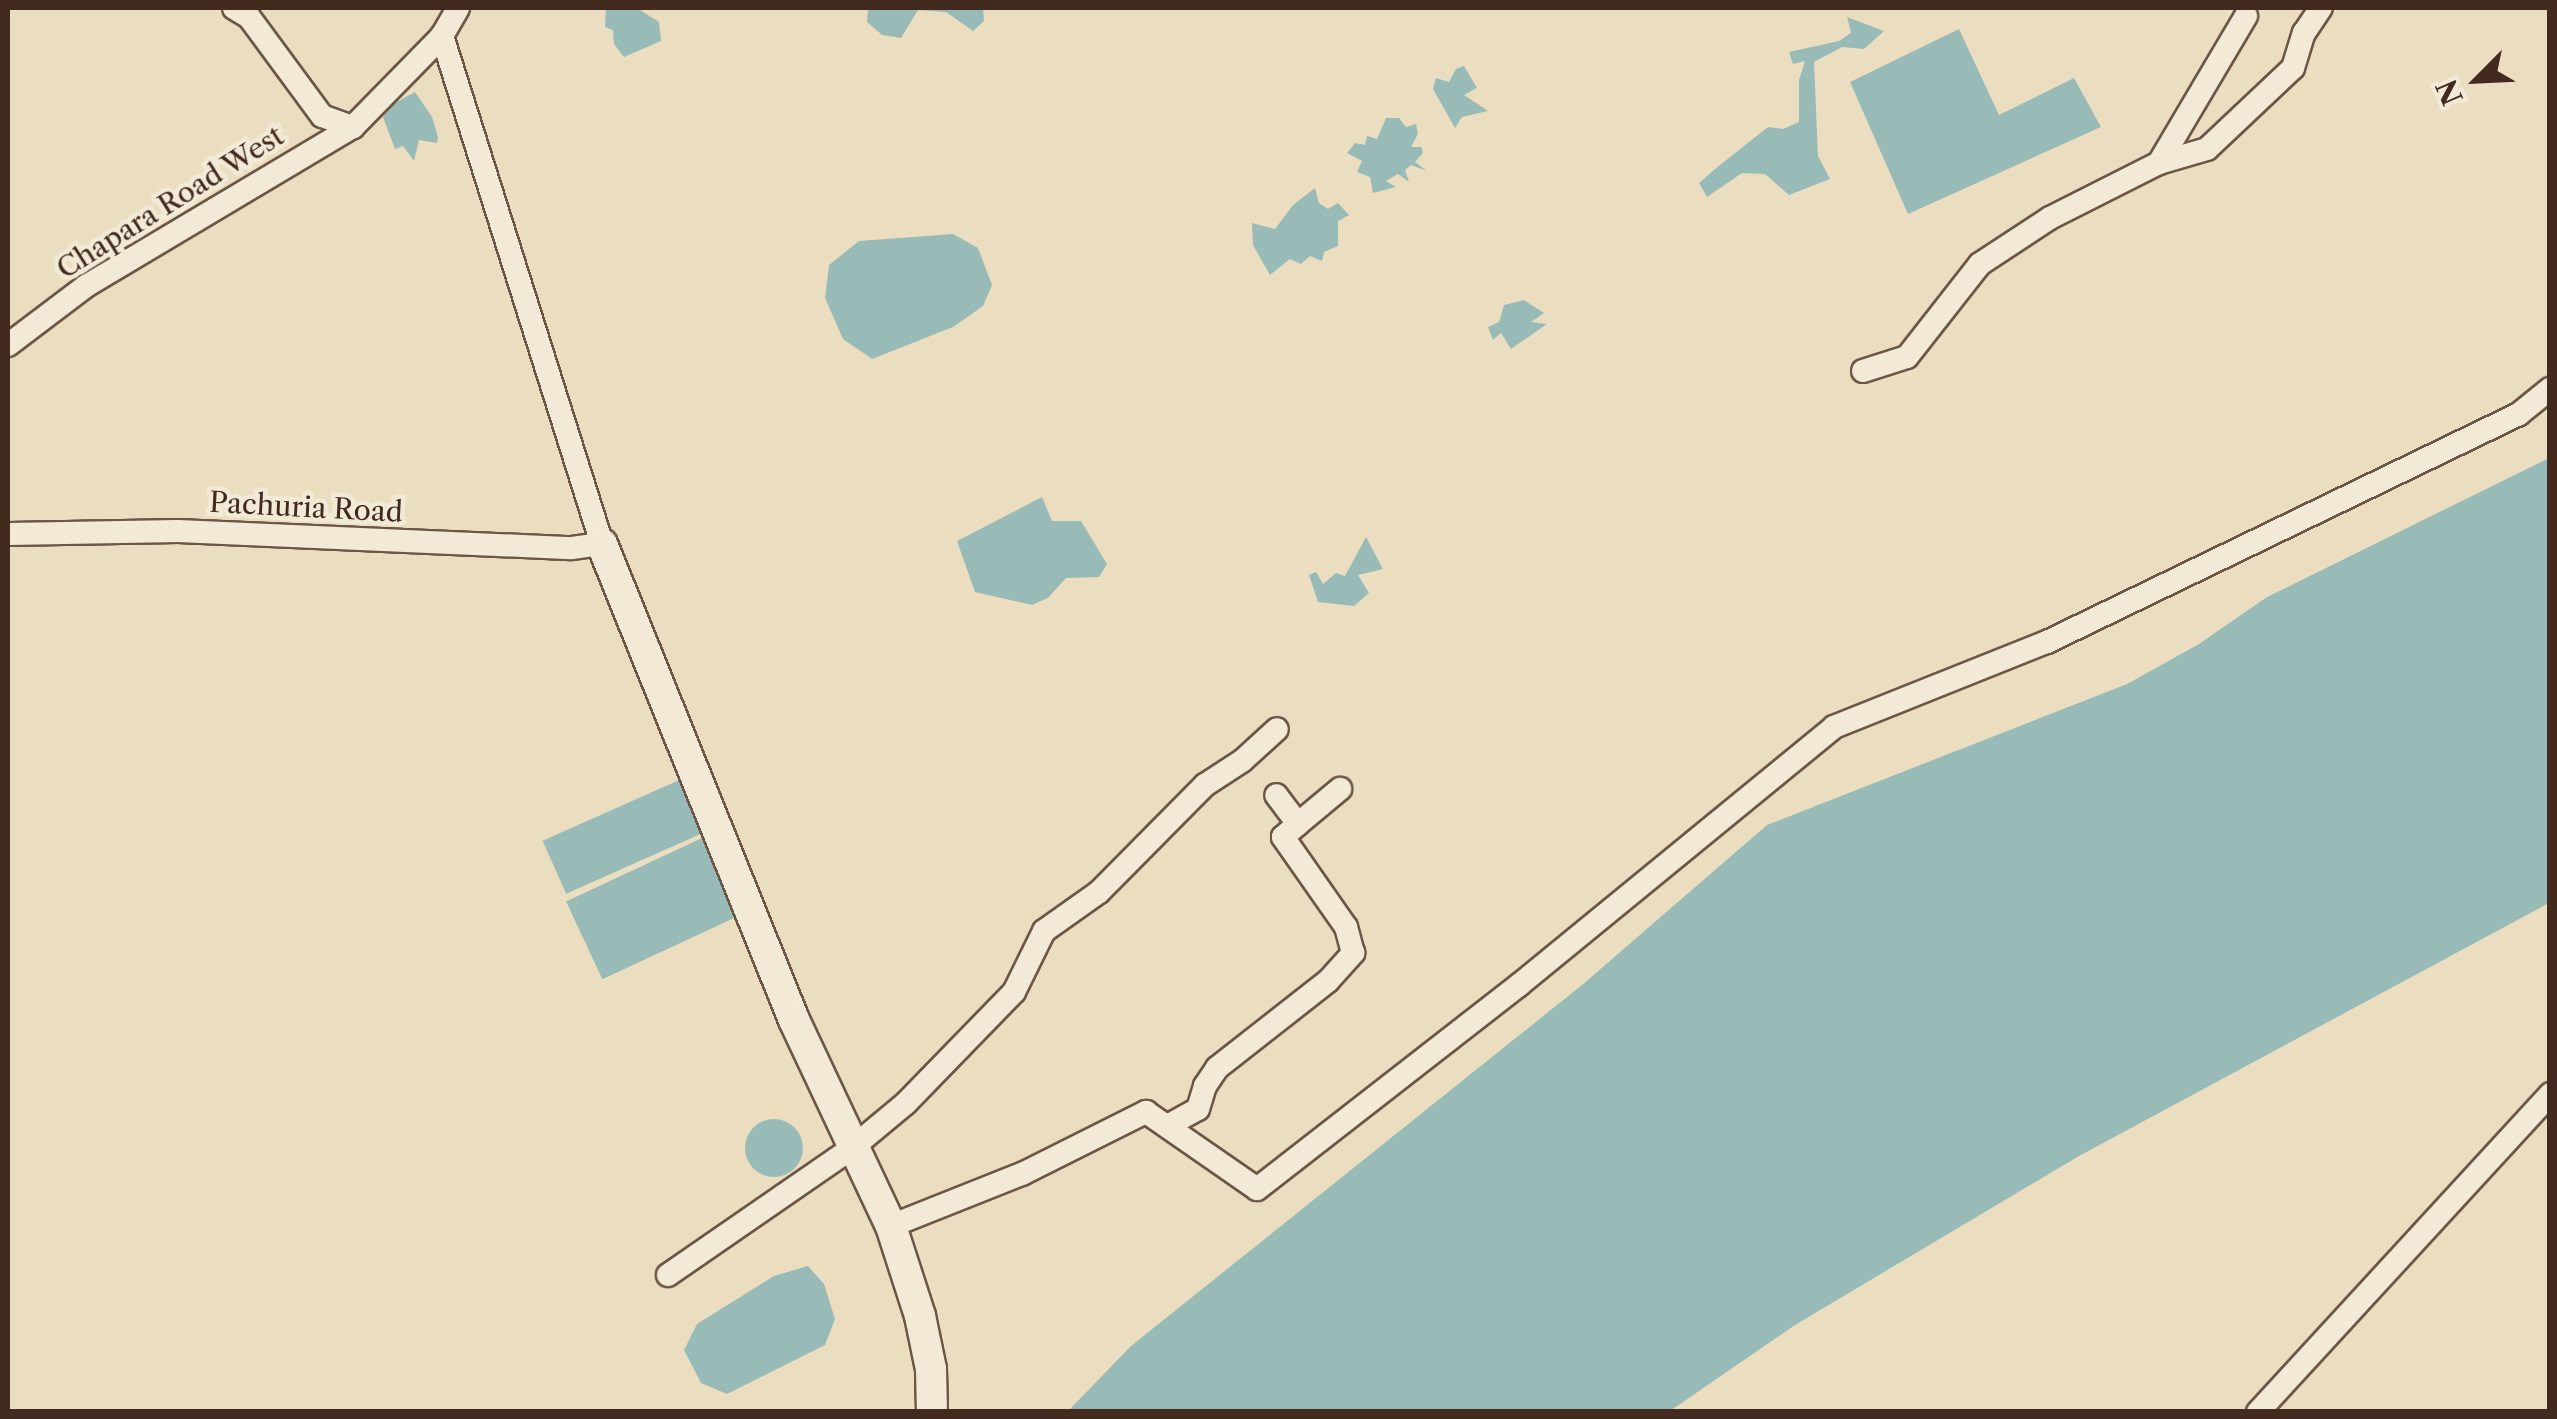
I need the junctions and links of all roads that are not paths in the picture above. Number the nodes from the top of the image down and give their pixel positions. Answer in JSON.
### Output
{"nodes":[{"id":1,"x":234,"y":8,"type":"edge"},
{"id":2,"x":458,"y":8,"type":"edge"},
{"id":3,"x":2321,"y":8,"type":"edge"},
{"id":4,"x":2246,"y":16,"type":"dead end"},
{"id":5,"x":442,"y":36,"type":"junction"},
{"id":6,"x":354,"y":127,"type":"junction"},
{"id":7,"x":2159,"y":163,"type":"junction"},
{"id":8,"x":12,"y":330,"type":"edge"},
{"id":9,"x":1863,"y":371,"type":"dead end"},
{"id":10,"x":2550,"y":388,"type":"edge"},
{"id":11,"x":8,"y":534,"type":"edge"},
{"id":12,"x":602,"y":544,"type":"junction"},
{"id":13,"x":1278,"y":729,"type":"dead end"},
{"id":14,"x":1340,"y":789,"type":"dead end"},
{"id":15,"x":1276,"y":795,"type":"dead end"},
{"id":16,"x":1298,"y":824,"type":"junction"},
{"id":17,"x":2550,"y":1094,"type":"edge"},
{"id":18,"x":1168,"y":1126,"type":"junction"},
{"id":19,"x":852,"y":1148,"type":"junction"},
{"id":20,"x":891,"y":1226,"type":"junction"},
{"id":21,"x":668,"y":1275,"type":"dead end"},
{"id":22,"x":932,"y":1412,"type":"edge"},
{"id":23,"x":2258,"y":1412,"type":"edge"}],
"edges":[{"from":1,"to":6,"type":"street","name":"Chapara Road West"},
{"from":2,"to":5,"type":"street","name":"Chapara Road West"},
{"from":3,"to":7,"type":"street"},
{"from":4,"to":7,"type":"street"},
{"from":5,"to":6,"type":"street","name":"Chapara Road West"},
{"from":5,"to":12,"type":"street"},
{"from":6,"to":8,"type":"street","name":"Chapara Road West"},
{"from":7,"to":9,"type":"street"},
{"from":10,"to":18,"type":"street"},
{"from":11,"to":12,"type":"street","name":"Pachuria Road"},
{"from":12,"to":19,"type":"main road"},
{"from":13,"to":19,"type":"street"},
{"from":14,"to":16,"type":"street"},
{"from":15,"to":16,"type":"street"},
{"from":16,"to":18,"type":"street"},
{"from":17,"to":23,"type":"street"},
{"from":18,"to":20,"type":"street"},
{"from":19,"to":20,"type":"main road"},
{"from":19,"to":21,"type":"street"},
{"from":20,"to":22,"type":"main road"}]}
